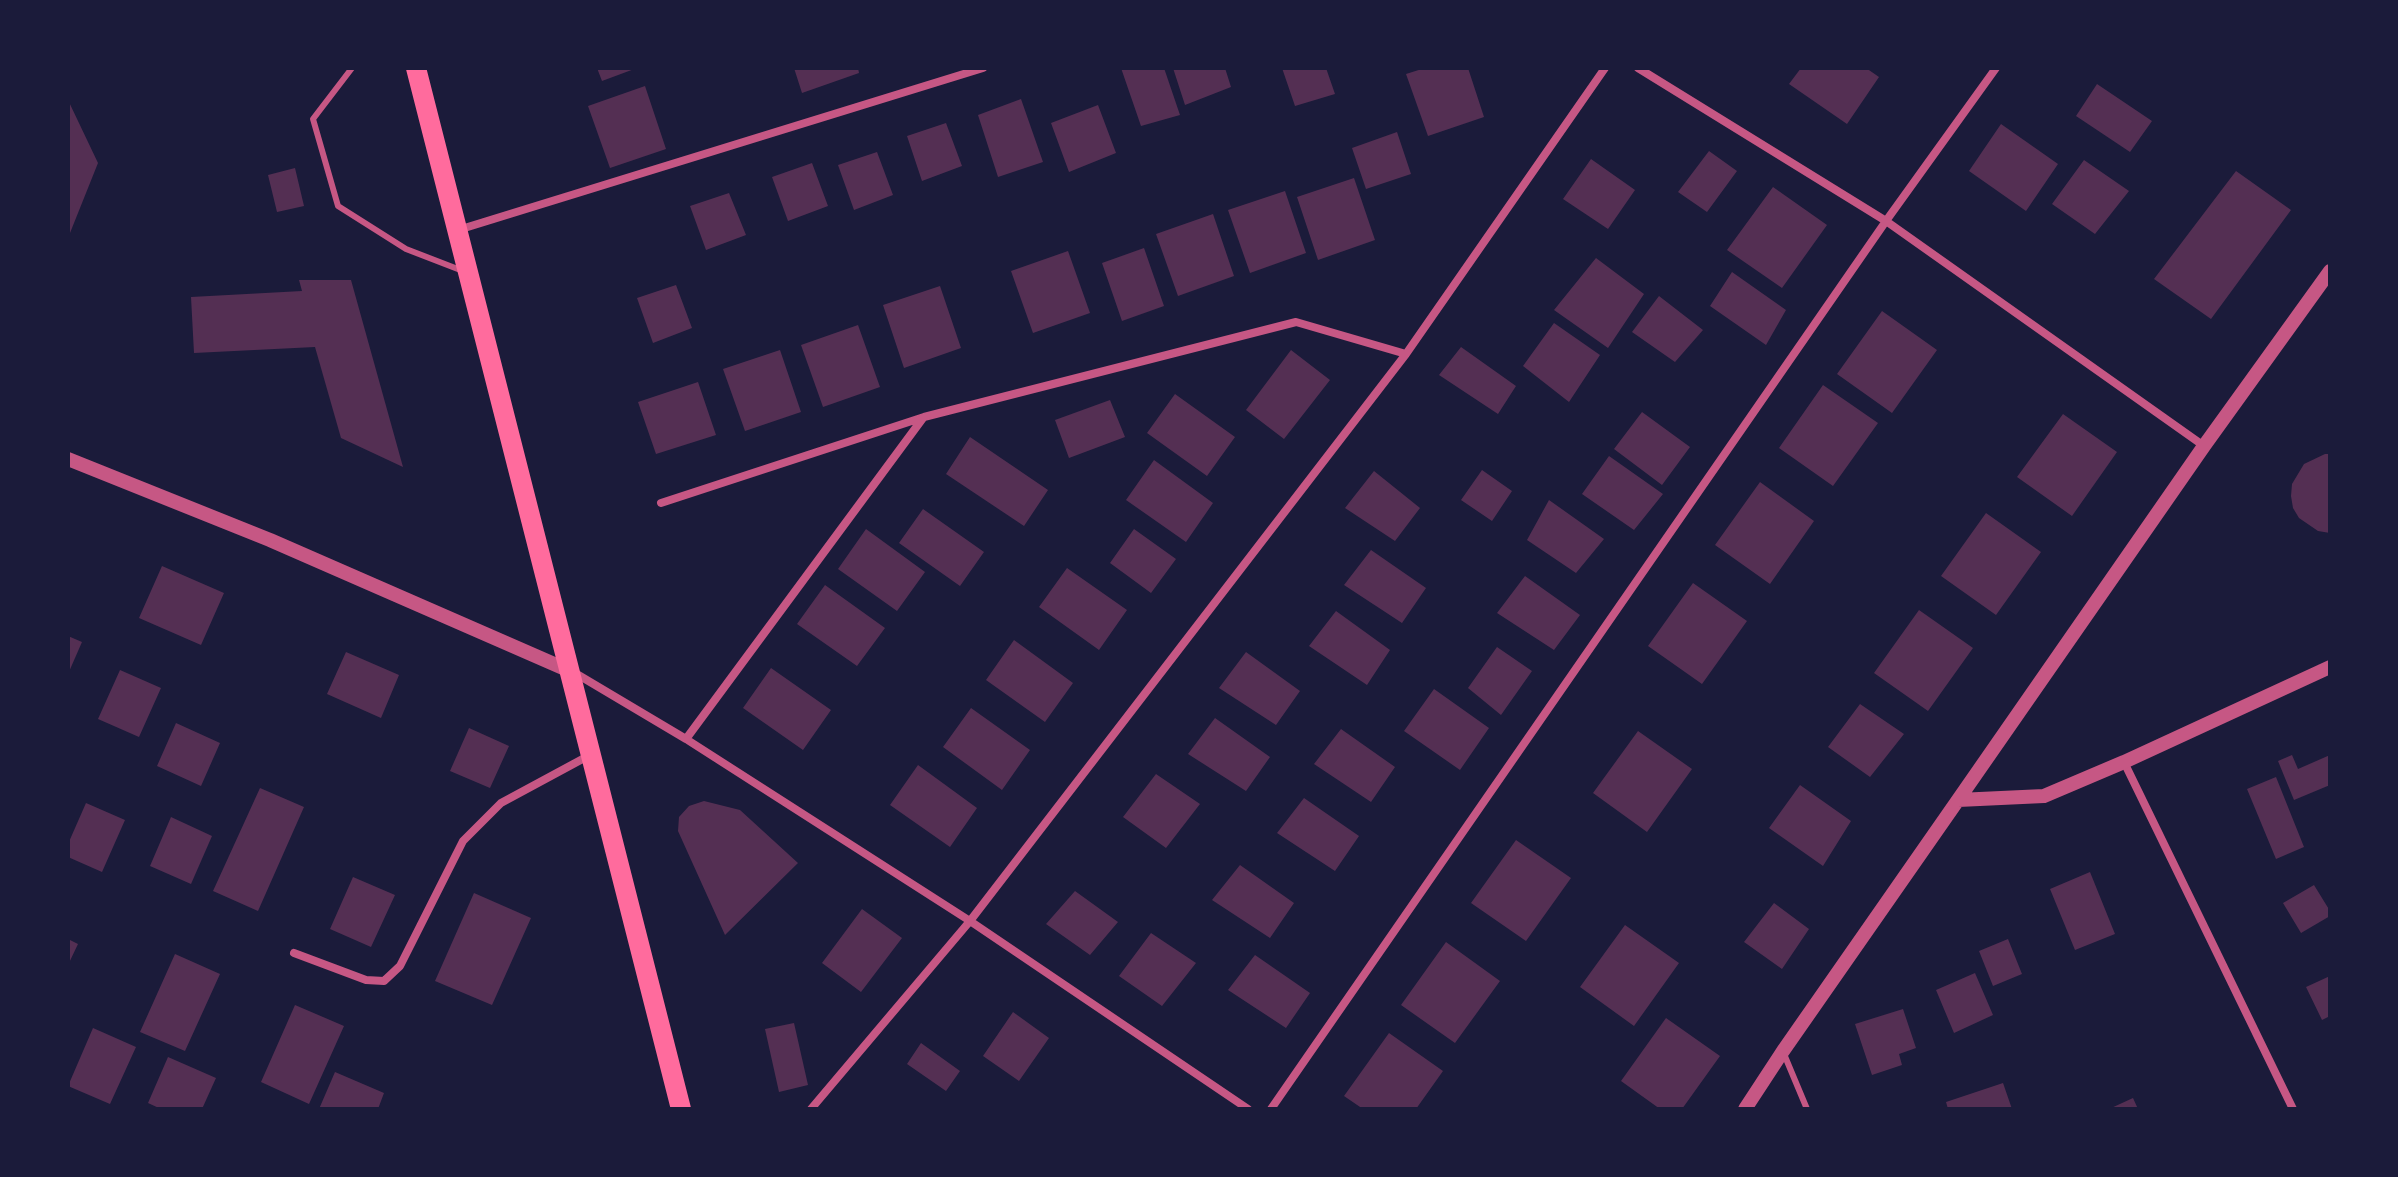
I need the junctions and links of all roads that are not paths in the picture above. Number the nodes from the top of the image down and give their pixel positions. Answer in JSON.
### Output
{"nodes":[{"id":1,"x":352,"y":68,"type":"edge"},
{"id":2,"x":416,"y":68,"type":"edge"},
{"id":3,"x":983,"y":68,"type":"edge"},
{"id":4,"x":1605,"y":68,"type":"edge"},
{"id":5,"x":1638,"y":68,"type":"edge"},
{"id":6,"x":1996,"y":68,"type":"edge"},
{"id":7,"x":1886,"y":221,"type":"junction"},
{"id":8,"x":457,"y":231,"type":"junction"},
{"id":9,"x":2330,"y":271,"type":"edge"},
{"id":10,"x":468,"y":273,"type":"junction"},
{"id":11,"x":1406,"y":354,"type":"junction"},
{"id":12,"x":924,"y":417,"type":"junction"},
{"id":13,"x":2204,"y":446,"type":"junction"},
{"id":14,"x":68,"y":459,"type":"edge"},
{"id":15,"x":661,"y":503,"type":"dead end"},
{"id":16,"x":2330,"y":667,"type":"edge"},
{"id":17,"x":570,"y":671,"type":"junction"},
{"id":18,"x":686,"y":739,"type":"junction"},
{"id":19,"x":592,"y":754,"type":"junction"},
{"id":20,"x":2124,"y":762,"type":"junction"},
{"id":21,"x":1958,"y":800,"type":"junction"},
{"id":22,"x":970,"y":921,"type":"junction"},
{"id":23,"x":294,"y":953,"type":"dead end"},
{"id":24,"x":1783,"y":1051,"type":"junction"},
{"id":25,"x":681,"y":1109,"type":"edge"},
{"id":26,"x":811,"y":1109,"type":"edge"},
{"id":27,"x":1248,"y":1109,"type":"edge"},
{"id":28,"x":1271,"y":1109,"type":"edge"},
{"id":29,"x":1745,"y":1109,"type":"edge"},
{"id":30,"x":1807,"y":1109,"type":"edge"},
{"id":31,"x":2293,"y":1109,"type":"edge"}],
"edges":[{"from":1,"to":10,"type":"lane"},
{"from":2,"to":8,"type":"main road"},
{"from":3,"to":8,"type":"street"},
{"from":4,"to":11,"type":"street"},
{"from":5,"to":7,"type":"street"},
{"from":6,"to":7,"type":"street"},
{"from":7,"to":13,"type":"street"},
{"from":7,"to":28,"type":"street"},
{"from":8,"to":10,"type":"main road"},
{"from":9,"to":13,"type":"street"},
{"from":10,"to":17,"type":"main road"},
{"from":11,"to":12,"type":"street"},
{"from":11,"to":22,"type":"street"},
{"from":12,"to":15,"type":"street"},
{"from":12,"to":18,"type":"street"},
{"from":13,"to":21,"type":"street"},
{"from":14,"to":17,"type":"street"},
{"from":16,"to":20,"type":"street"},
{"from":17,"to":18,"type":"street"},
{"from":17,"to":19,"type":"main road"},
{"from":18,"to":22,"type":"street"},
{"from":19,"to":23,"type":"street"},
{"from":19,"to":25,"type":"main road"},
{"from":20,"to":21,"type":"street"},
{"from":20,"to":31,"type":"street"},
{"from":21,"to":24,"type":"street"},
{"from":22,"to":26,"type":"street"},
{"from":22,"to":27,"type":"street"},
{"from":24,"to":29,"type":"street"},
{"from":24,"to":30,"type":"lane"}]}
